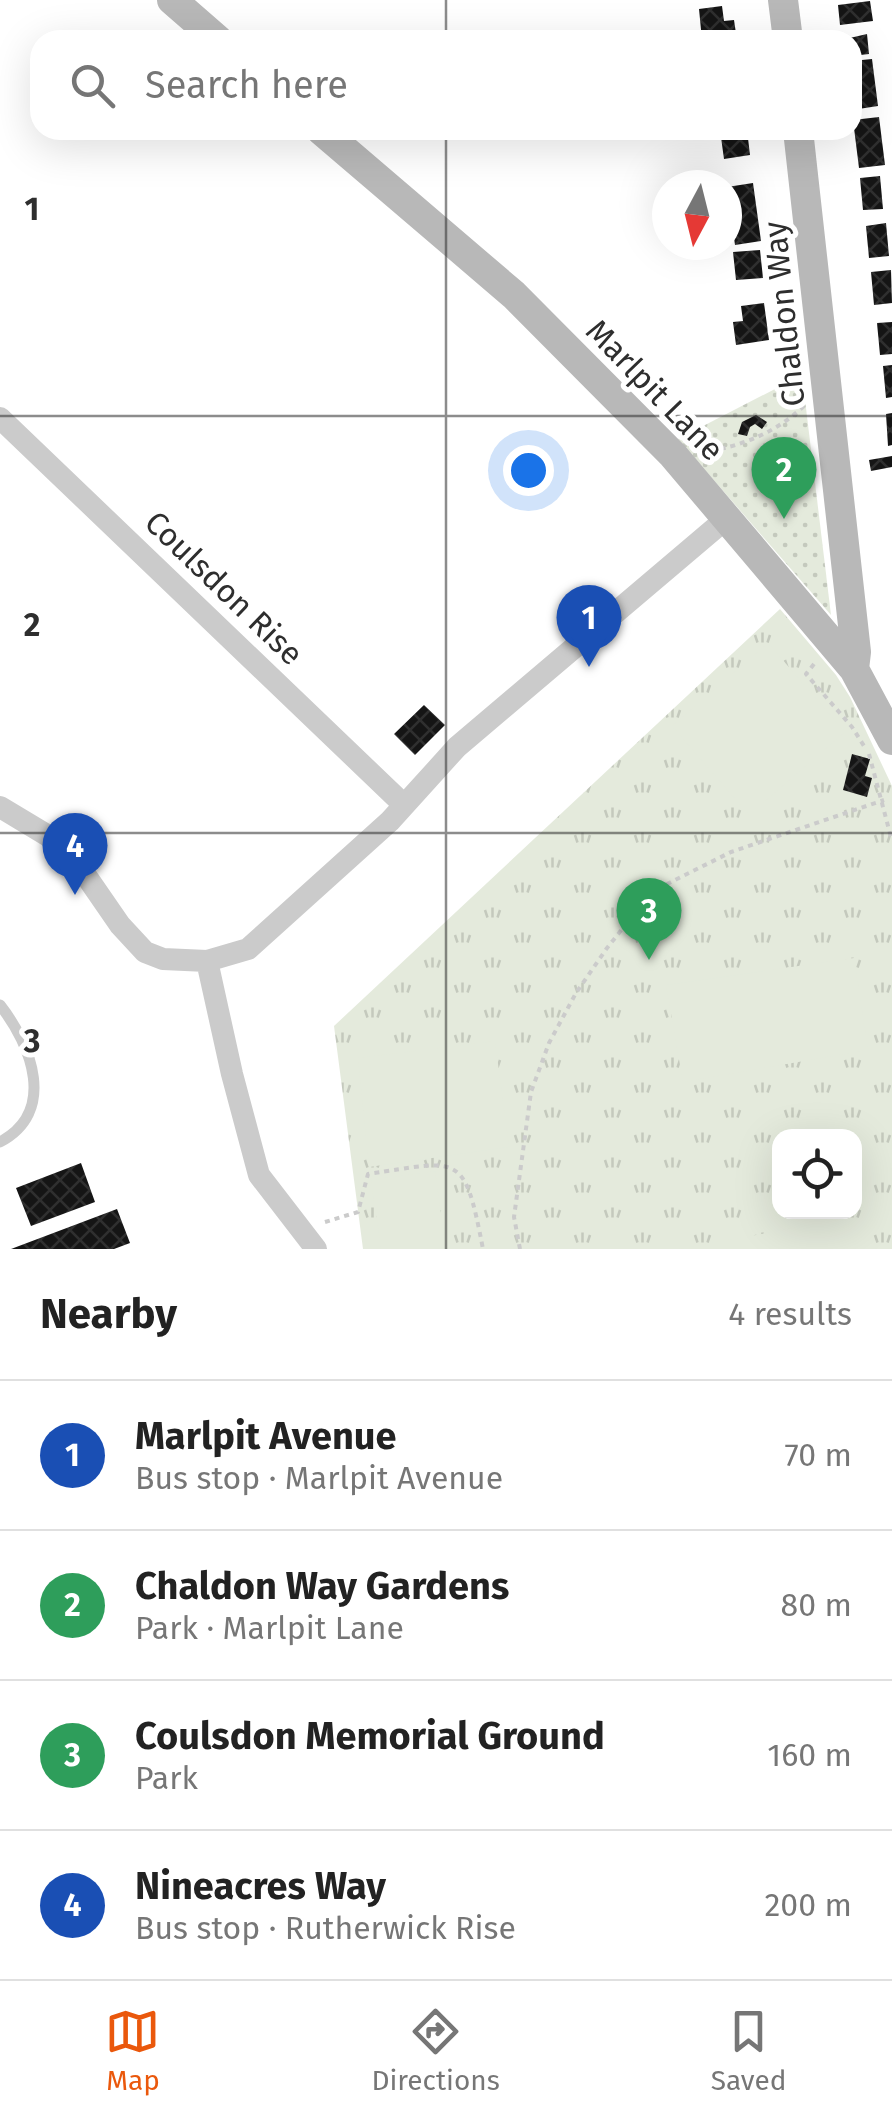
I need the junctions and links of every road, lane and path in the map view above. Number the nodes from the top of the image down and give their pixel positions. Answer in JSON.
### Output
{"nodes":[{"id":1,"x":172,"y":0,"type":"edge"},
{"id":2,"x":783,"y":0,"type":"edge"},
{"id":3,"x":206,"y":30,"type":"edge"},
{"id":4,"x":787,"y":30,"type":"edge"},
{"id":5,"x":333,"y":140,"type":"edge"},
{"id":6,"x":799,"y":140,"type":"edge"},
{"id":7,"x":827,"y":387,"type":"junction"},
{"id":8,"x":0,"y":418,"type":"edge"},
{"id":9,"x":703,"y":452,"type":"dead end"},
{"id":10,"x":728,"y":518,"type":"junction"},
{"id":11,"x":814,"y":664,"type":"dead end"},
{"id":12,"x":854,"y":669,"type":"junction"},
{"id":13,"x":892,"y":740,"type":"edge"},
{"id":14,"x":884,"y":800,"type":"junction"},
{"id":15,"x":402,"y":804,"type":"junction"},
{"id":16,"x":0,"y":807,"type":"edge"},
{"id":17,"x":892,"y":841,"type":"edge"},
{"id":18,"x":207,"y":961,"type":"junction"},
{"id":19,"x":0,"y":1005,"type":"edge"},
{"id":20,"x":0,"y":1142,"type":"edge"},
{"id":21,"x":301,"y":1229,"type":"junction"},
{"id":22,"x":316,"y":1249,"type":"edge"},
{"id":23,"x":483,"y":1249,"type":"edge"},
{"id":24,"x":520,"y":1249,"type":"edge"}],
"edges":[{"from":1,"to":3,"type":"main road"},
{"from":2,"to":4,"type":"main road"},
{"from":5,"to":10,"type":"main road","name":"Marlpit Lane"},
{"from":6,"to":7,"type":"main road","name":"Chaldon Way"},
{"from":7,"to":9,"type":"path"},
{"from":7,"to":12,"type":"main road","name":"Chaldon Way"},
{"from":8,"to":15,"type":"street","name":"Coulsdon Rise"},
{"from":10,"to":12,"type":"main road","name":"Marlpit Lane"},
{"from":10,"to":15,"type":"street"},
{"from":11,"to":14,"type":"path"},
{"from":12,"to":13,"type":"main road","name":"Marlpit Lane"},
{"from":14,"to":17,"type":"path"},
{"from":14,"to":24,"type":"path"},
{"from":15,"to":18,"type":"street"},
{"from":16,"to":18,"type":"street"},
{"from":18,"to":21,"type":"street"},
{"from":19,"to":20,"type":"lane"},
{"from":21,"to":22,"type":"street"},
{"from":21,"to":23,"type":"path"}]}
